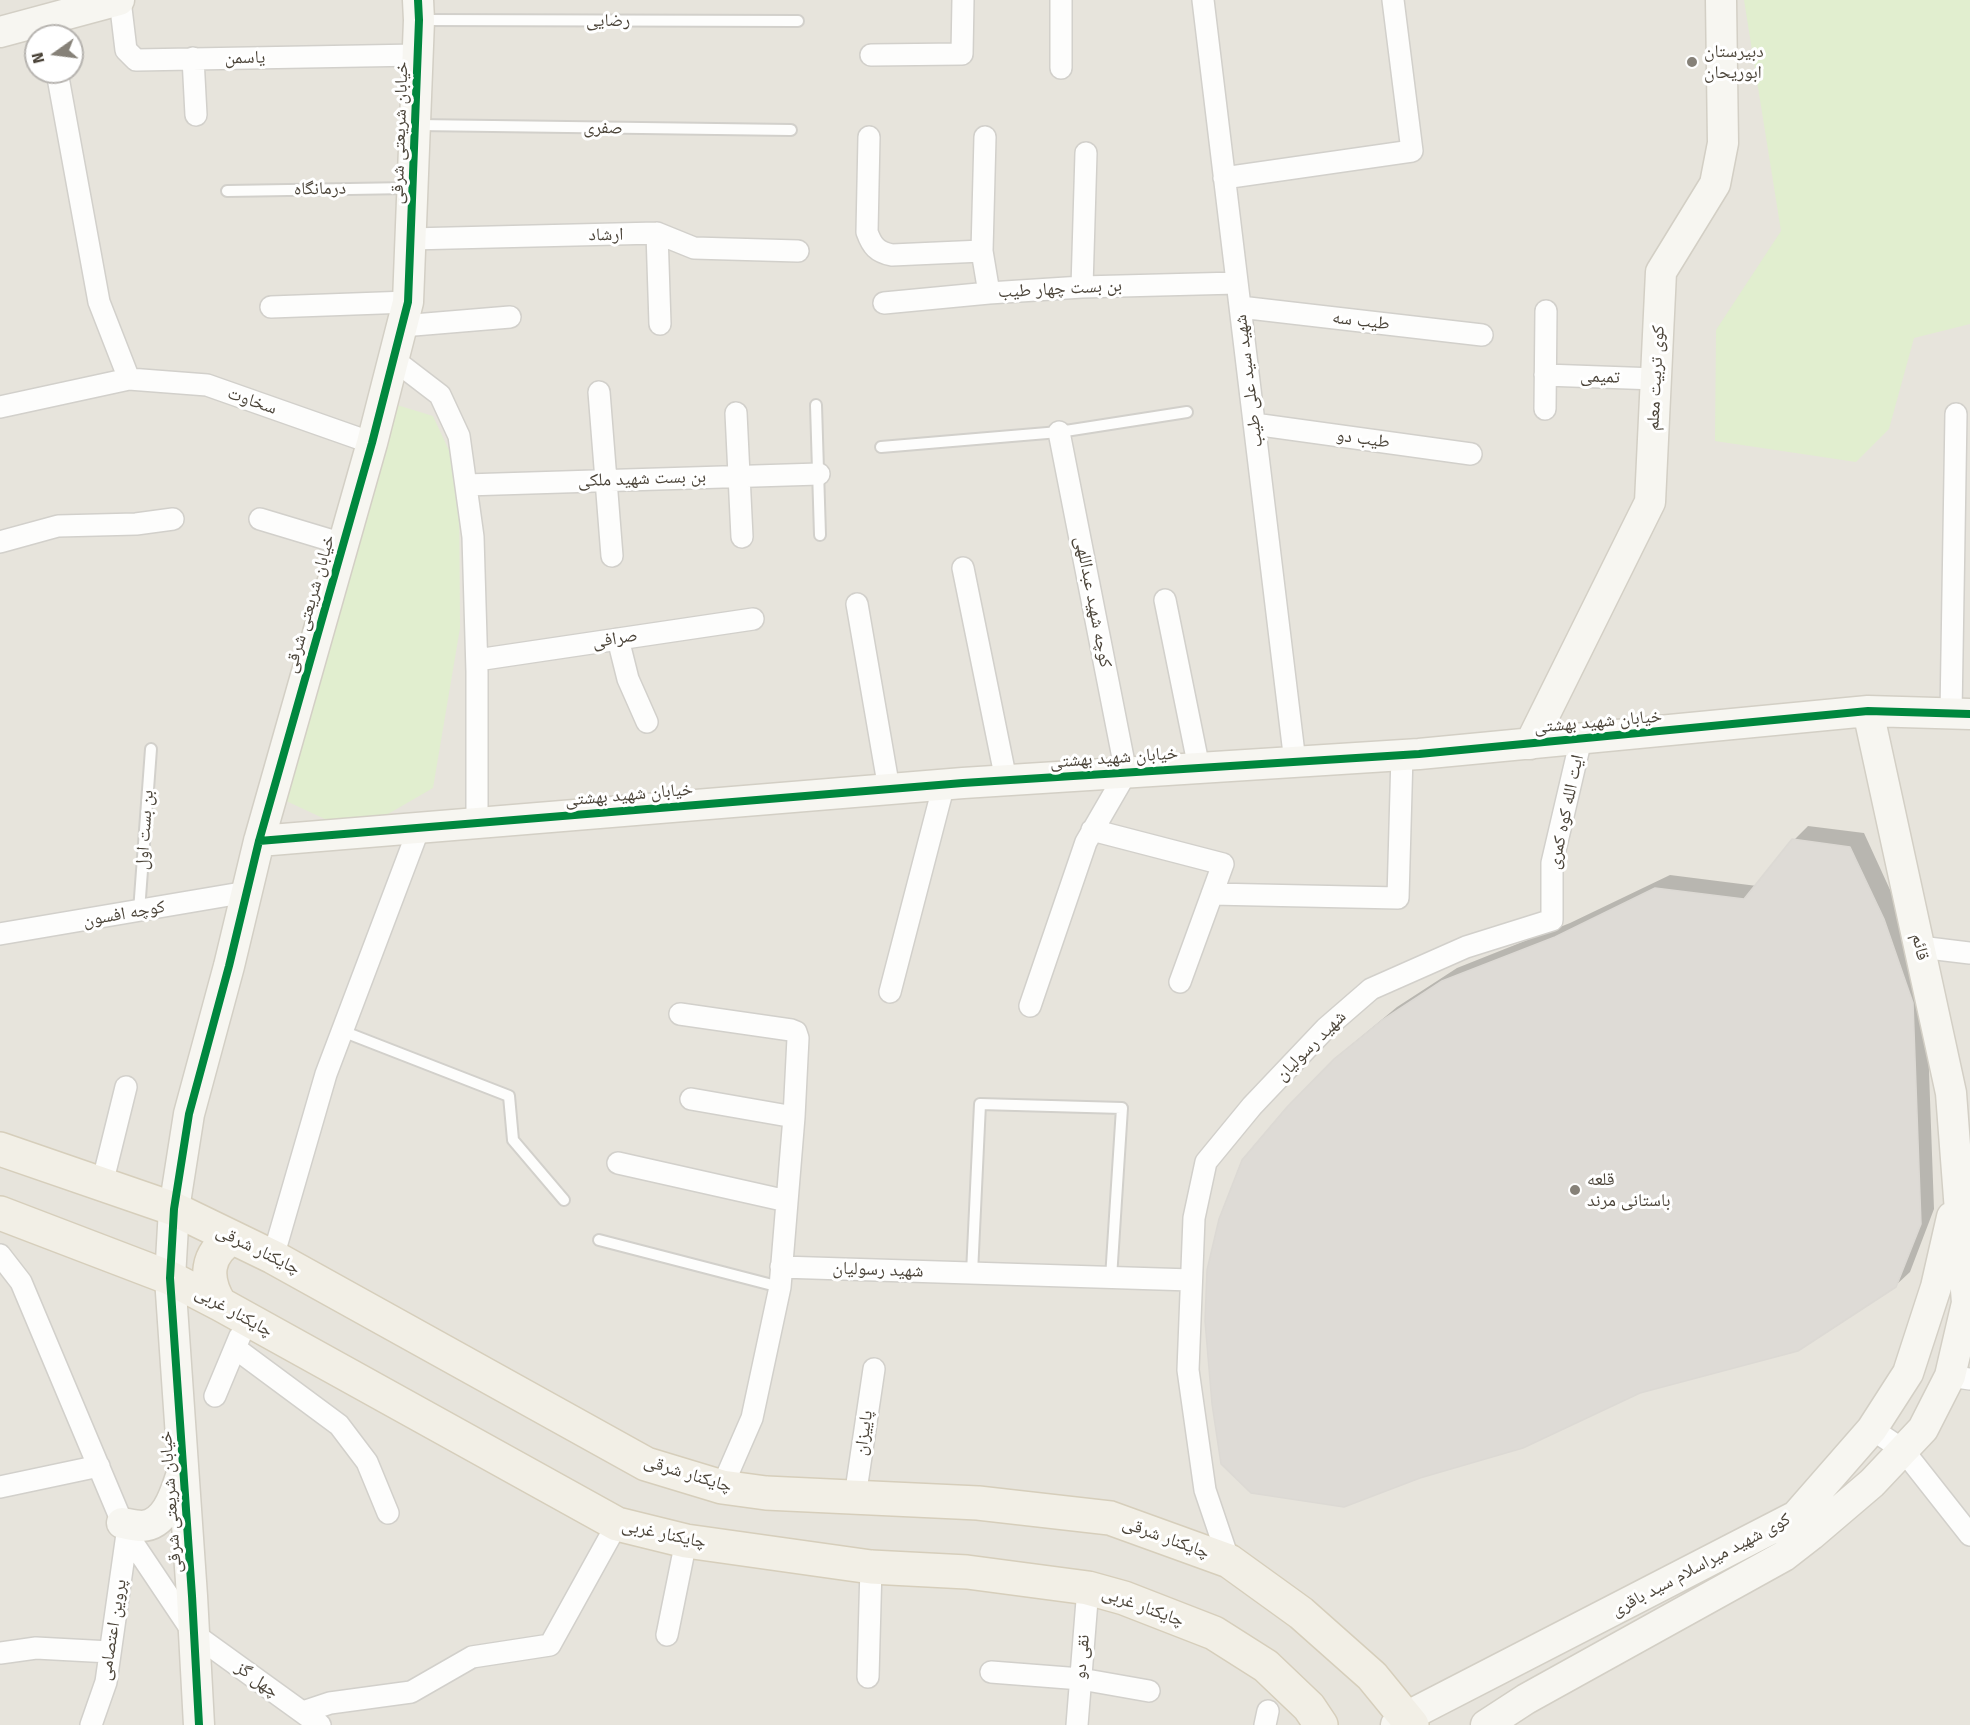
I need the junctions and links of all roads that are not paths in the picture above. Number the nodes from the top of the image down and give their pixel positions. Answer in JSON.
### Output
{"nodes":[{"id":1,"x":119,"y":0,"type":"edge"},
{"id":2,"x":963,"y":0,"type":"edge"},
{"id":3,"x":1061,"y":0,"type":"edge"},
{"id":4,"x":1203,"y":0,"type":"edge"},
{"id":5,"x":1393,"y":0,"type":"edge"},
{"id":6,"x":1721,"y":0,"type":"edge"},
{"id":7,"x":418,"y":10,"type":"edge"},
{"id":8,"x":798,"y":21,"type":"dead end"},
{"id":9,"x":57,"y":24,"type":"edge"},
{"id":10,"x":24,"y":30,"type":"edge"},
{"id":11,"x":0,"y":32,"type":"edge"},
{"id":12,"x":418,"y":55,"type":"junction"},
{"id":13,"x":871,"y":55,"type":"dead end"},
{"id":14,"x":193,"y":58,"type":"junction"},
{"id":15,"x":1061,"y":68,"type":"dead end"},
{"id":16,"x":59,"y":84,"type":"edge"},
{"id":17,"x":196,"y":115,"type":"dead end"},
{"id":18,"x":415,"y":125,"type":"junction"},
{"id":19,"x":791,"y":130,"type":"dead end"},
{"id":20,"x":868,"y":136,"type":"dead end"},
{"id":21,"x":985,"y":137,"type":"dead end"},
{"id":22,"x":1086,"y":153,"type":"dead end"},
{"id":23,"x":1224,"y":178,"type":"junction"},
{"id":24,"x":412,"y":188,"type":"junction"},
{"id":25,"x":227,"y":190,"type":"dead end"},
{"id":26,"x":657,"y":233,"type":"junction"},
{"id":27,"x":410,"y":239,"type":"junction"},
{"id":28,"x":798,"y":251,"type":"dead end"},
{"id":29,"x":982,"y":251,"type":"junction"},
{"id":30,"x":1237,"y":283,"type":"junction"},
{"id":31,"x":1082,"y":287,"type":"junction"},
{"id":32,"x":989,"y":292,"type":"junction"},
{"id":33,"x":884,"y":303,"type":"dead end"},
{"id":34,"x":271,"y":307,"type":"dead end"},
{"id":35,"x":1240,"y":307,"type":"junction"},
{"id":36,"x":1546,"y":311,"type":"dead end"},
{"id":37,"x":405,"y":314,"type":"junction"},
{"id":38,"x":510,"y":317,"type":"dead end"},
{"id":39,"x":660,"y":324,"type":"dead end"},
{"id":40,"x":1482,"y":335,"type":"dead end"},
{"id":41,"x":393,"y":359,"type":"junction"},
{"id":42,"x":1545,"y":375,"type":"junction"},
{"id":43,"x":129,"y":379,"type":"junction"},
{"id":44,"x":1656,"y":379,"type":"junction"},
{"id":45,"x":599,"y":392,"type":"dead end"},
{"id":46,"x":816,"y":405,"type":"dead end"},
{"id":47,"x":0,"y":407,"type":"edge"},
{"id":48,"x":1545,"y":409,"type":"dead end"},
{"id":49,"x":1187,"y":412,"type":"dead end"},
{"id":50,"x":736,"y":413,"type":"dead end"},
{"id":51,"x":1956,"y":414,"type":"dead end"},
{"id":52,"x":1254,"y":423,"type":"junction"},
{"id":53,"x":1059,"y":432,"type":"junction"},
{"id":54,"x":372,"y":443,"type":"junction"},
{"id":55,"x":881,"y":447,"type":"dead end"},
{"id":56,"x":1472,"y":454,"type":"dead end"},
{"id":57,"x":819,"y":474,"type":"junction"},
{"id":58,"x":739,"y":477,"type":"junction"},
{"id":59,"x":606,"y":480,"type":"junction"},
{"id":60,"x":466,"y":485,"type":"junction"},
{"id":61,"x":173,"y":519,"type":"dead end"},
{"id":62,"x":260,"y":519,"type":"dead end"},
{"id":63,"x":820,"y":535,"type":"dead end"},
{"id":64,"x":742,"y":537,"type":"dead end"},
{"id":65,"x":0,"y":542,"type":"edge"},
{"id":66,"x":343,"y":544,"type":"junction"},
{"id":67,"x":612,"y":556,"type":"dead end"},
{"id":68,"x":963,"y":568,"type":"dead end"},
{"id":69,"x":1165,"y":600,"type":"dead end"},
{"id":70,"x":857,"y":604,"type":"dead end"},
{"id":71,"x":753,"y":619,"type":"dead end"},
{"id":72,"x":618,"y":639,"type":"junction"},
{"id":73,"x":477,"y":660,"type":"junction"},
{"id":74,"x":1868,"y":711,"type":"junction"},
{"id":75,"x":1960,"y":714,"type":"edge"},
{"id":76,"x":647,"y":722,"type":"dead end"},
{"id":77,"x":1581,"y":739,"type":"junction"},
{"id":78,"x":1530,"y":744,"type":"junction"},
{"id":79,"x":151,"y":750,"type":"dead end"},
{"id":80,"x":1402,"y":755,"type":"junction"},
{"id":81,"x":1295,"y":762,"type":"junction"},
{"id":82,"x":1199,"y":768,"type":"junction"},
{"id":83,"x":1126,"y":773,"type":"junction"},
{"id":84,"x":1006,"y":780,"type":"junction"},
{"id":85,"x":944,"y":784,"type":"junction"},
{"id":86,"x":889,"y":789,"type":"junction"},
{"id":87,"x":477,"y":823,"type":"junction"},
{"id":88,"x":419,"y":828,"type":"junction"},
{"id":89,"x":1092,"y":830,"type":"junction"},
{"id":90,"x":259,"y":841,"type":"junction"},
{"id":91,"x":247,"y":892,"type":"junction"},
{"id":92,"x":1212,"y":894,"type":"junction"},
{"id":93,"x":139,"y":911,"type":"junction"},
{"id":94,"x":1551,"y":920,"type":"joint"},
{"id":95,"x":0,"y":934,"type":"edge"},
{"id":96,"x":1920,"y":947,"type":"junction"},
{"id":97,"x":1970,"y":953,"type":"edge"},
{"id":98,"x":1180,"y":982,"type":"dead end"},
{"id":99,"x":890,"y":992,"type":"dead end"},
{"id":100,"x":1030,"y":1006,"type":"dead end"},
{"id":101,"x":680,"y":1014,"type":"dead end"},
{"id":102,"x":342,"y":1031,"type":"junction"},
{"id":103,"x":126,"y":1087,"type":"dead end"},
{"id":104,"x":692,"y":1099,"type":"dead end"},
{"id":105,"x":794,"y":1117,"type":"junction"},
{"id":106,"x":0,"y":1149,"type":"edge"},
{"id":107,"x":618,"y":1163,"type":"dead end"},
{"id":108,"x":102,"y":1184,"type":"junction"},
{"id":109,"x":1959,"y":1185,"type":"junction"},
{"id":110,"x":564,"y":1200,"type":"dead end"},
{"id":111,"x":787,"y":1201,"type":"junction"},
{"id":112,"x":174,"y":1209,"type":"junction"},
{"id":113,"x":0,"y":1213,"type":"edge"},
{"id":114,"x":232,"y":1238,"type":"junction"},
{"id":115,"x":599,"y":1240,"type":"dead end"},
{"id":116,"x":0,"y":1255,"type":"edge"},
{"id":117,"x":273,"y":1257,"type":"junction"},
{"id":118,"x":972,"y":1273,"type":"junction"},
{"id":119,"x":781,"y":1277,"type":"junction"},
{"id":120,"x":170,"y":1278,"type":"junction"},
{"id":121,"x":1111,"y":1278,"type":"junction"},
{"id":122,"x":1191,"y":1280,"type":"junction"},
{"id":123,"x":234,"y":1324,"type":"junction"},
{"id":124,"x":874,"y":1369,"type":"dead end"},
{"id":125,"x":1960,"y":1377,"type":"edge"},
{"id":126,"x":215,"y":1396,"type":"dead end"},
{"id":127,"x":1872,"y":1429,"type":"junction"},
{"id":128,"x":1903,"y":1450,"type":"junction"},
{"id":129,"x":99,"y":1467,"type":"junction"},
{"id":130,"x":183,"y":1470,"type":"junction"},
{"id":131,"x":0,"y":1487,"type":"edge"},
{"id":132,"x":722,"y":1487,"type":"junction"},
{"id":133,"x":855,"y":1497,"type":"junction"},
{"id":134,"x":388,"y":1513,"type":"dead end"},
{"id":135,"x":616,"y":1524,"type":"junction"},
{"id":136,"x":125,"y":1528,"type":"junction"},
{"id":137,"x":1970,"y":1536,"type":"edge"},
{"id":138,"x":686,"y":1541,"type":"junction"},
{"id":139,"x":1229,"y":1561,"type":"junction"},
{"id":140,"x":871,"y":1567,"type":"junction"},
{"id":141,"x":1088,"y":1588,"type":"junction"},
{"id":142,"x":194,"y":1634,"type":"junction"},
{"id":143,"x":667,"y":1635,"type":"dead end"},
{"id":144,"x":110,"y":1652,"type":"junction"},
{"id":145,"x":0,"y":1653,"type":"edge"},
{"id":146,"x":991,"y":1672,"type":"dead end"},
{"id":147,"x":868,"y":1677,"type":"dead end"},
{"id":148,"x":1081,"y":1679,"type":"junction"},
{"id":149,"x":1149,"y":1691,"type":"dead end"},
{"id":150,"x":303,"y":1712,"type":"junction"},
{"id":151,"x":1405,"y":1722,"type":"edge"},
{"id":152,"x":92,"y":1724,"type":"edge"},
{"id":153,"x":199,"y":1725,"type":"edge"},
{"id":154,"x":320,"y":1725,"type":"edge"},
{"id":155,"x":1077,"y":1725,"type":"edge"},
{"id":156,"x":1321,"y":1725,"type":"edge"},
{"id":157,"x":1486,"y":1725,"type":"edge"}],
"edges":[{"from":1,"to":9,"type":"street"},
{"from":1,"to":14,"type":"street","name":"یاسمن"},
{"from":2,"to":13,"type":"street"},
{"from":3,"to":15,"type":"street"},
{"from":4,"to":23,"type":"street","name":"شهید سید علی طیب"},
{"from":5,"to":23,"type":"street"},
{"from":6,"to":44,"type":"street","name":"کوی تربیت معلم"},
{"from":7,"to":8,"type":"lane","name":"رضایی"},
{"from":7,"to":12,"type":"street","name":"خیابان شریعتی شرقی"},
{"from":10,"to":11,"type":"street"},
{"from":12,"to":14,"type":"street","name":"یاسمن"},
{"from":12,"to":18,"type":"street","name":"خیابان شریعتی شرقی"},
{"from":14,"to":17,"type":"street"},
{"from":16,"to":43,"type":"street"},
{"from":18,"to":19,"type":"lane","name":"صفری"},
{"from":18,"to":24,"type":"street","name":"خیابان شریعتی شرقی"},
{"from":20,"to":29,"type":"street"},
{"from":21,"to":29,"type":"street"},
{"from":22,"to":31,"type":"street"},
{"from":23,"to":30,"type":"street","name":"شهید سید علی طیب"},
{"from":24,"to":25,"type":"lane","name":"درمانگاه"},
{"from":24,"to":27,"type":"street","name":"خیابان شریعتی شرقی"},
{"from":26,"to":27,"type":"street","name":"ارشاد"},
{"from":26,"to":28,"type":"street","name":"ارشاد"},
{"from":26,"to":39,"type":"street"},
{"from":27,"to":37,"type":"street","name":"خیابان شریعتی شرقی"},
{"from":29,"to":32,"type":"street"},
{"from":30,"to":31,"type":"street","name":"بن بست چهار طیب"},
{"from":30,"to":35,"type":"street","name":"شهید سید علی طیب"},
{"from":31,"to":32,"type":"street","name":"بن بست چهار طیب"},
{"from":32,"to":33,"type":"street","name":"بن بست چهار طیب"},
{"from":34,"to":37,"type":"street"},
{"from":35,"to":40,"type":"street","name":"طیب سه"},
{"from":35,"to":52,"type":"street","name":"شهید سید علی طیب"},
{"from":36,"to":42,"type":"street"},
{"from":37,"to":38,"type":"street"},
{"from":37,"to":41,"type":"street","name":"خیابان شریعتی شرقی"},
{"from":41,"to":54,"type":"street","name":"خیابان شریعتی شرقی"},
{"from":41,"to":60,"type":"street"},
{"from":42,"to":44,"type":"street","name":"تمیمی"},
{"from":42,"to":48,"type":"street"},
{"from":43,"to":47,"type":"street","name":"سخاوت"},
{"from":43,"to":54,"type":"street","name":"سخاوت"},
{"from":44,"to":78,"type":"street","name":"کوی تربیت معلم"},
{"from":45,"to":59,"type":"street"},
{"from":46,"to":57,"type":"lane"},
{"from":49,"to":53,"type":"lane"},
{"from":50,"to":58,"type":"street"},
{"from":51,"to":75,"type":"street"},
{"from":52,"to":56,"type":"street","name":"طیب دو"},
{"from":52,"to":81,"type":"street","name":"شهید سید علی طیب"},
{"from":53,"to":55,"type":"lane"},
{"from":53,"to":83,"type":"street","name":"کوچه شهید عبداللهی"},
{"from":54,"to":66,"type":"street","name":"خیابان شریعتی شرقی"},
{"from":57,"to":58,"type":"street","name":"بن بست شهید ملکی"},
{"from":57,"to":63,"type":"lane"},
{"from":58,"to":59,"type":"street","name":"بن بست شهید ملکی"},
{"from":58,"to":64,"type":"street"},
{"from":59,"to":60,"type":"street","name":"بن بست شهید ملکی"},
{"from":59,"to":67,"type":"street"},
{"from":60,"to":73,"type":"street"},
{"from":61,"to":65,"type":"street"},
{"from":62,"to":66,"type":"street"},
{"from":66,"to":90,"type":"street","name":"خیابان شریعتی شرقی"},
{"from":68,"to":84,"type":"street"},
{"from":69,"to":82,"type":"street"},
{"from":70,"to":86,"type":"street"},
{"from":71,"to":72,"type":"street","name":"صرافی"},
{"from":72,"to":73,"type":"street","name":"صرافی"},
{"from":72,"to":76,"type":"street"},
{"from":73,"to":87,"type":"street"},
{"from":74,"to":75,"type":"street","name":"خیابان شهید بهشتی"},
{"from":74,"to":77,"type":"street","name":"خیابان شهید بهشتی"},
{"from":74,"to":96,"type":"street","name":"قائم"},
{"from":77,"to":78,"type":"street","name":"خیابان شهید بهشتی"},
{"from":77,"to":94,"type":"street","name":"ایت الله کوه کمری"},
{"from":78,"to":80,"type":"street","name":"خیابان شهید بهشتی"},
{"from":79,"to":93,"type":"lane","name":"بن بست اول"},
{"from":80,"to":81,"type":"street","name":"خیابان شهید بهشتی"},
{"from":80,"to":92,"type":"street"},
{"from":81,"to":82,"type":"street","name":"خیابان شهید بهشتی"},
{"from":82,"to":83,"type":"street","name":"خیابان شهید بهشتی"},
{"from":83,"to":84,"type":"street","name":"خیابان شهید بهشتی"},
{"from":83,"to":89,"type":"street"},
{"from":84,"to":85,"type":"street","name":"خیابان شهید بهشتی"},
{"from":85,"to":86,"type":"street","name":"خیابان شهید بهشتی"},
{"from":85,"to":99,"type":"street"},
{"from":86,"to":87,"type":"street","name":"خیابان شهید بهشتی"},
{"from":87,"to":88,"type":"street","name":"خیابان شهید بهشتی"},
{"from":88,"to":90,"type":"street","name":"خیابان شهید بهشتی"},
{"from":88,"to":102,"type":"street"},
{"from":89,"to":92,"type":"street"},
{"from":89,"to":100,"type":"street"},
{"from":90,"to":91,"type":"street","name":"خیابان شریعتی شرقی"},
{"from":91,"to":93,"type":"street","name":"كوچه افسون"},
{"from":91,"to":112,"type":"street","name":"خیابان شریعتی شرقی"},
{"from":92,"to":98,"type":"street"},
{"from":93,"to":95,"type":"street","name":"كوچه افسون"},
{"from":94,"to":122,"type":"street","name":"شهید رسولیان"},
{"from":96,"to":97,"type":"street"},
{"from":96,"to":109,"type":"street","name":"قائم"},
{"from":101,"to":105,"type":"street"},
{"from":102,"to":110,"type":"lane"},
{"from":102,"to":117,"type":"street"},
{"from":103,"to":108,"type":"street"},
{"from":104,"to":105,"type":"street"},
{"from":105,"to":111,"type":"street"},
{"from":106,"to":108,"type":"main road","name":"چایکنار شرقی"},
{"from":107,"to":111,"type":"street"},
{"from":108,"to":112,"type":"main road","name":"چایکنار شرقی"},
{"from":109,"to":125,"type":"street","name":"کوی شهید میراسلام سید باقری"},
{"from":109,"to":127,"type":"street","name":"کوی شهید میراسلام سید باقری"},
{"from":111,"to":119,"type":"street"},
{"from":112,"to":114,"type":"main road","name":"چایکنار شرقی"},
{"from":112,"to":120,"type":"street","name":"خیابان شریعتی شرقی"},
{"from":113,"to":120,"type":"main road","name":"چایکنار غربی"},
{"from":114,"to":117,"type":"main road","name":"چایکنار شرقی"},
{"from":114,"to":123,"type":"main road"},
{"from":115,"to":119,"type":"lane"},
{"from":116,"to":129,"type":"street"},
{"from":117,"to":132,"type":"main road","name":"چایکنار شرقی"},
{"from":118,"to":119,"type":"street","name":"شهید رسولیان"},
{"from":118,"to":121,"type":"street","name":"شهید رسولیان"},
{"from":118,"to":121,"type":"lane"},
{"from":119,"to":132,"type":"street"},
{"from":120,"to":123,"type":"main road","name":"چایکنار غربی"},
{"from":120,"to":130,"type":"street","name":"خیابان شریعتی شرقی"},
{"from":121,"to":122,"type":"street","name":"شهید رسولیان"},
{"from":122,"to":139,"type":"street","name":"شهید رسولیان"},
{"from":123,"to":126,"type":"street"},
{"from":123,"to":134,"type":"street"},
{"from":123,"to":135,"type":"main road","name":"چایکنار غربی"},
{"from":124,"to":133,"type":"street","name":"پاییزان"},
{"from":125,"to":128,"type":"street","name":"کوی شهید میراسلام سید باقری"},
{"from":127,"to":128,"type":"street"},
{"from":127,"to":151,"type":"street","name":"کوی شهید میراسلام سید باقری"},
{"from":128,"to":137,"type":"street"},
{"from":128,"to":157,"type":"street","name":"کوی شهید میراسلام سید باقری"},
{"from":129,"to":131,"type":"street"},
{"from":129,"to":136,"type":"street"},
{"from":130,"to":136,"type":"street"},
{"from":130,"to":142,"type":"street","name":"خیابان شریعتی شرقی"},
{"from":132,"to":133,"type":"main road","name":"چایکنار شرقی"},
{"from":133,"to":139,"type":"main road","name":"چایکنار شرقی"},
{"from":135,"to":138,"type":"main road","name":"چایکنار غربی"},
{"from":135,"to":150,"type":"street"},
{"from":136,"to":142,"type":"street"},
{"from":136,"to":144,"type":"street","name":"پروین اعتصامی"},
{"from":138,"to":140,"type":"main road","name":"چایکنار غربی"},
{"from":138,"to":143,"type":"street"},
{"from":139,"to":151,"type":"main road","name":"چایکنار شرقی"},
{"from":140,"to":141,"type":"main road","name":"چایکنار غربی"},
{"from":140,"to":147,"type":"street"},
{"from":141,"to":148,"type":"street","name":"نقی دو"},
{"from":141,"to":156,"type":"main road","name":"چایکنار غربی"},
{"from":142,"to":150,"type":"street","name":"چهل گز"},
{"from":142,"to":153,"type":"street","name":"خیابان شریعتی شرقی"},
{"from":144,"to":145,"type":"street"},
{"from":144,"to":152,"type":"street","name":"پروین اعتصامی"},
{"from":146,"to":148,"type":"street"},
{"from":148,"to":149,"type":"street"},
{"from":148,"to":155,"type":"street","name":"نقی دو"},
{"from":150,"to":154,"type":"street","name":"چهل گز"}]}
